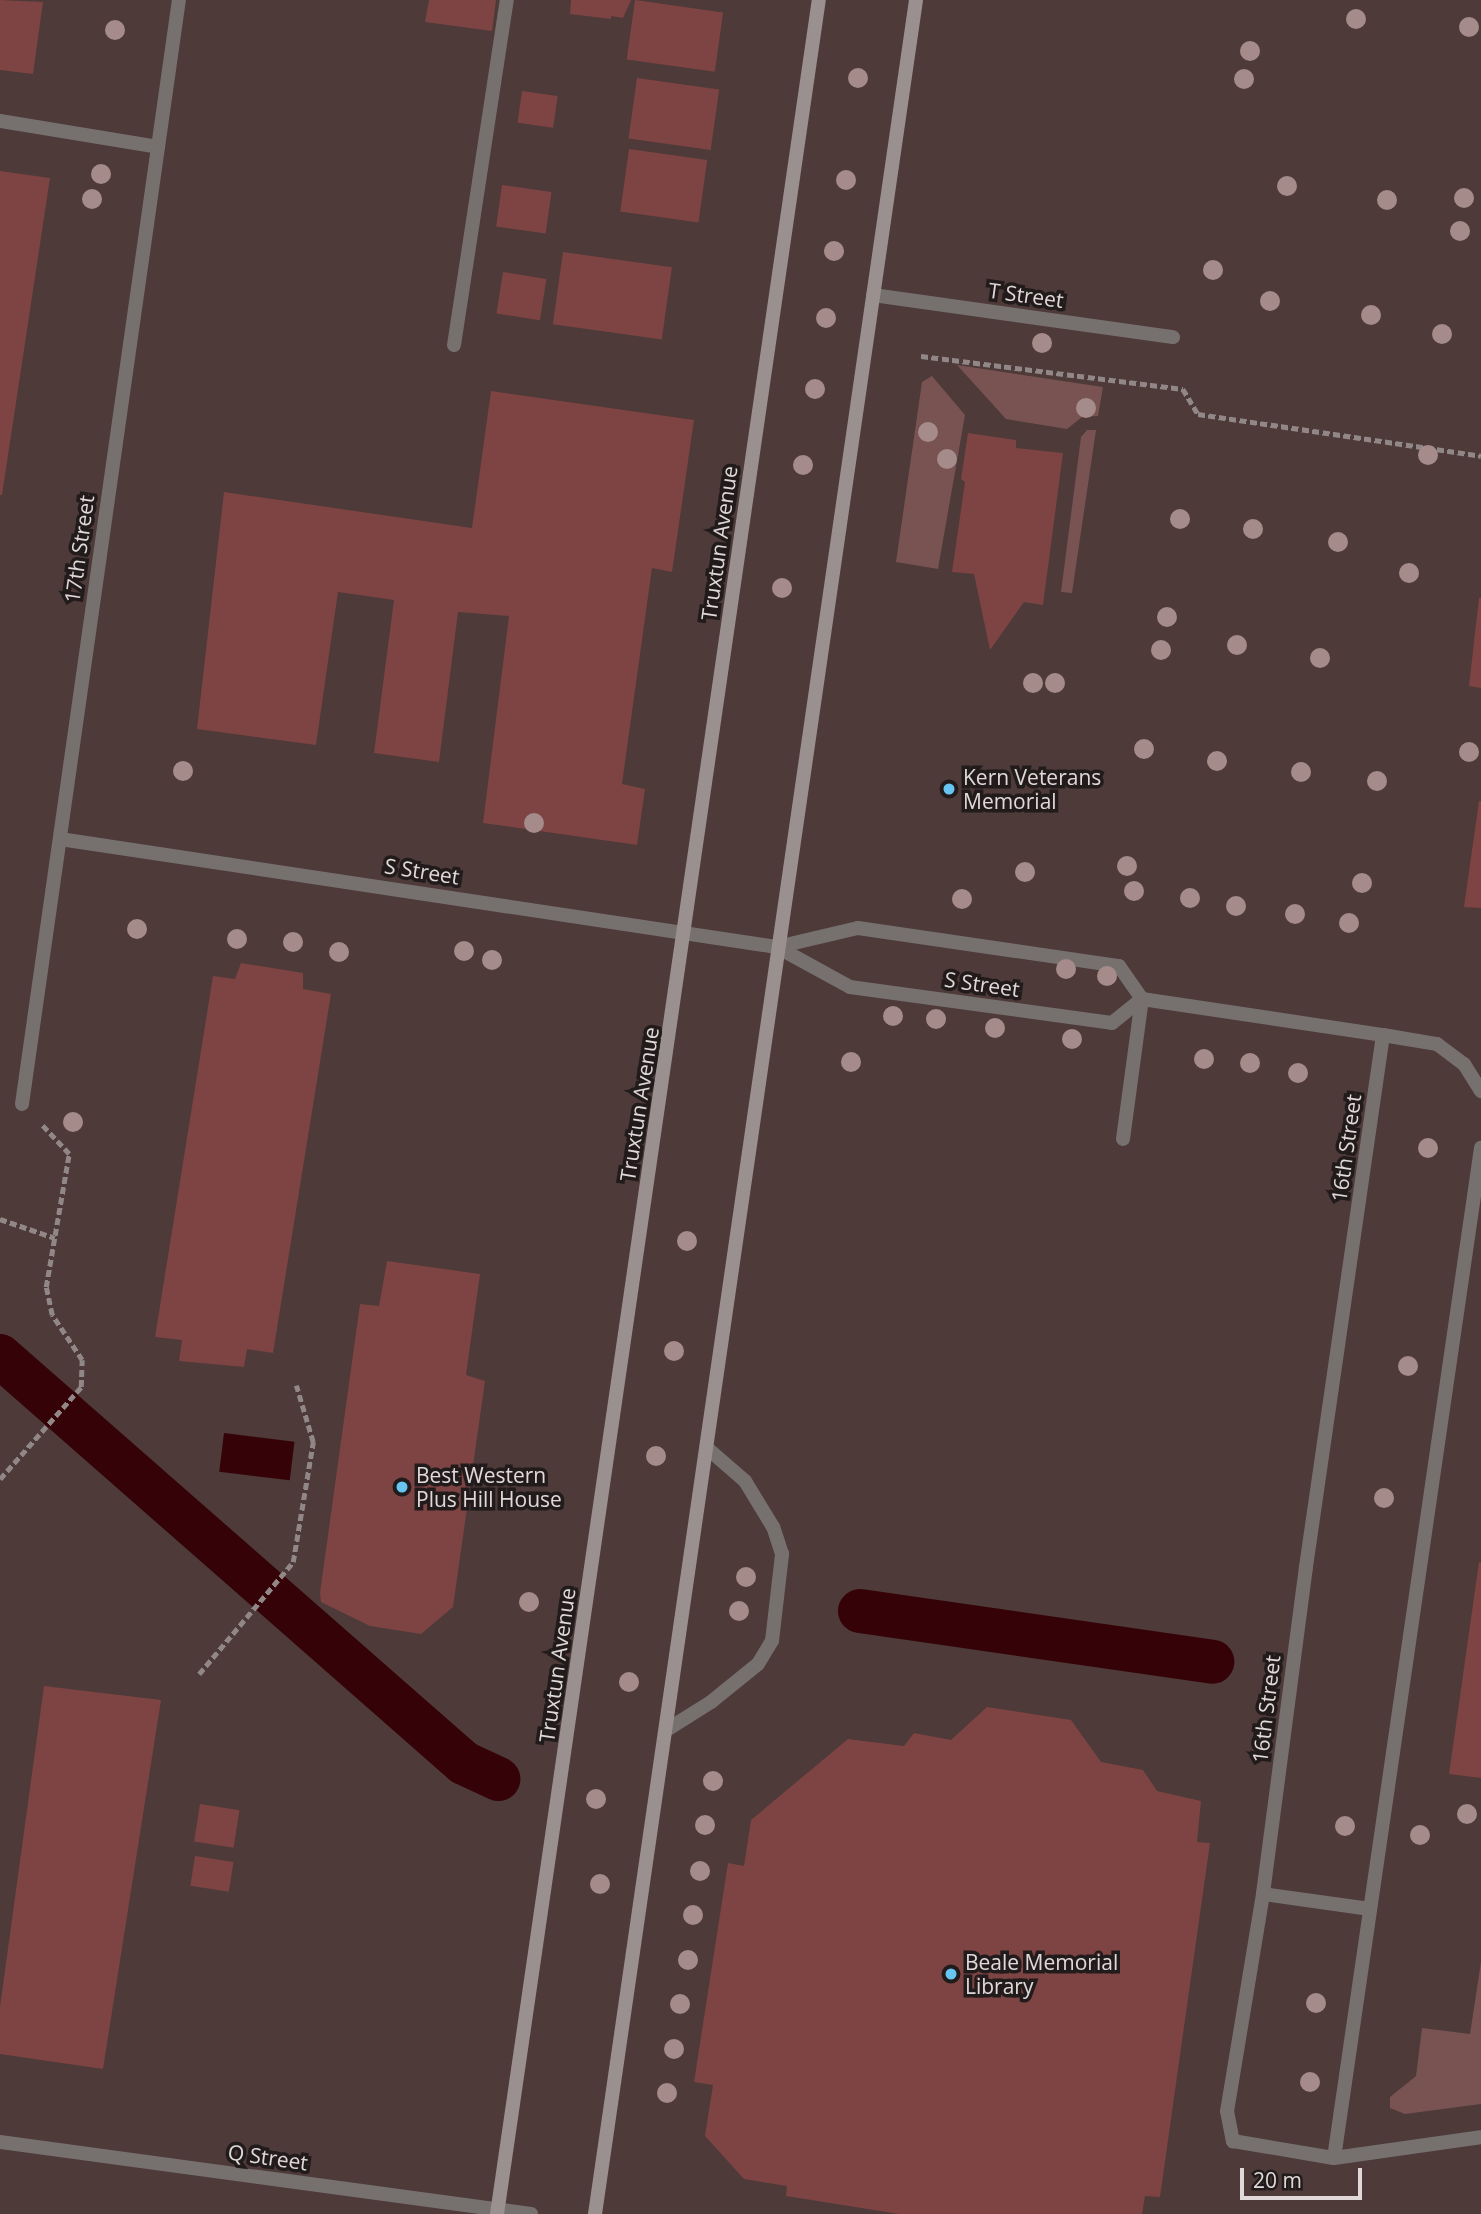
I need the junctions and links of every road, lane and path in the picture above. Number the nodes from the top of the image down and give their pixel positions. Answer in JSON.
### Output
{"nodes":[{"id":1,"x":179,"y":0,"type":"edge"},
{"id":2,"x":508,"y":0,"type":"edge"},
{"id":3,"x":819,"y":0,"type":"edge"},
{"id":4,"x":916,"y":0,"type":"edge"},
{"id":5,"x":0,"y":121,"type":"edge"},
{"id":6,"x":158,"y":147,"type":"junction"},
{"id":7,"x":873,"y":295,"type":"junction"},
{"id":8,"x":1173,"y":337,"type":"dead end"},
{"id":9,"x":454,"y":345,"type":"dead end"},
{"id":10,"x":921,"y":356,"type":"dead end"},
{"id":11,"x":1481,"y":456,"type":"edge"},
{"id":12,"x":60,"y":839,"type":"junction"},
{"id":13,"x":686,"y":934,"type":"junction"},
{"id":14,"x":777,"y":947,"type":"junction"},
{"id":15,"x":1142,"y":999,"type":"junction"},
{"id":16,"x":1383,"y":1035,"type":"junction"},
{"id":17,"x":1481,"y":1091,"type":"edge"},
{"id":18,"x":22,"y":1104,"type":"joint"},
{"id":19,"x":1123,"y":1139,"type":"dead end"},
{"id":20,"x":1481,"y":1148,"type":"edge"},
{"id":21,"x":0,"y":1219,"type":"edge"},
{"id":22,"x":55,"y":1238,"type":"junction"},
{"id":23,"x":296,"y":1385,"type":"dead end"},
{"id":24,"x":707,"y":1448,"type":"junction"},
{"id":25,"x":0,"y":1479,"type":"edge"},
{"id":26,"x":200,"y":1674,"type":"dead end"},
{"id":27,"x":668,"y":1729,"type":"junction"},
{"id":28,"x":1263,"y":1894,"type":"junction"},
{"id":29,"x":1370,"y":1909,"type":"junction"},
{"id":30,"x":1481,"y":2137,"type":"edge"},
{"id":31,"x":0,"y":2142,"type":"edge"},
{"id":32,"x":1334,"y":2158,"type":"junction"},
{"id":33,"x":498,"y":2211,"type":"edge"},
{"id":34,"x":531,"y":2214,"type":"edge"},
{"id":35,"x":595,"y":2214,"type":"edge"}],
"edges":[{"from":1,"to":6,"type":"street","name":"17th Street"},
{"from":2,"to":9,"type":"street"},
{"from":3,"to":13,"type":"main road","name":"Truxtun Avenue"},
{"from":4,"to":7,"type":"main road"},
{"from":5,"to":6,"type":"street"},
{"from":6,"to":12,"type":"street","name":"17th Street"},
{"from":7,"to":8,"type":"street","name":"T Street"},
{"from":7,"to":14,"type":"main road"},
{"from":10,"to":11,"type":"path"},
{"from":12,"to":13,"type":"street","name":"S Street"},
{"from":12,"to":18,"type":"street","name":"17th Street"},
{"from":13,"to":14,"type":"street","name":"S Street"},
{"from":13,"to":33,"type":"main road","name":"Truxtun Avenue"},
{"from":14,"to":15,"type":"street","name":"S Street"},
{"from":14,"to":15,"type":"street","name":"S Street"},
{"from":14,"to":24,"type":"main road"},
{"from":15,"to":16,"type":"street"},
{"from":15,"to":19,"type":"street"},
{"from":16,"to":17,"type":"street"},
{"from":16,"to":28,"type":"street","name":"16th Street"},
{"from":18,"to":22,"type":"path"},
{"from":20,"to":29,"type":"street"},
{"from":21,"to":22,"type":"path"},
{"from":22,"to":25,"type":"path"},
{"from":23,"to":26,"type":"path"},
{"from":24,"to":27,"type":"main road"},
{"from":24,"to":27,"type":"street"},
{"from":27,"to":35,"type":"main road"},
{"from":28,"to":29,"type":"street"},
{"from":28,"to":32,"type":"street","name":"16th Street"},
{"from":29,"to":32,"type":"street"},
{"from":30,"to":32,"type":"street","name":"16th Street"},
{"from":31,"to":33,"type":"street","name":"Q Street"},
{"from":33,"to":34,"type":"street","name":"Q Street"}]}
